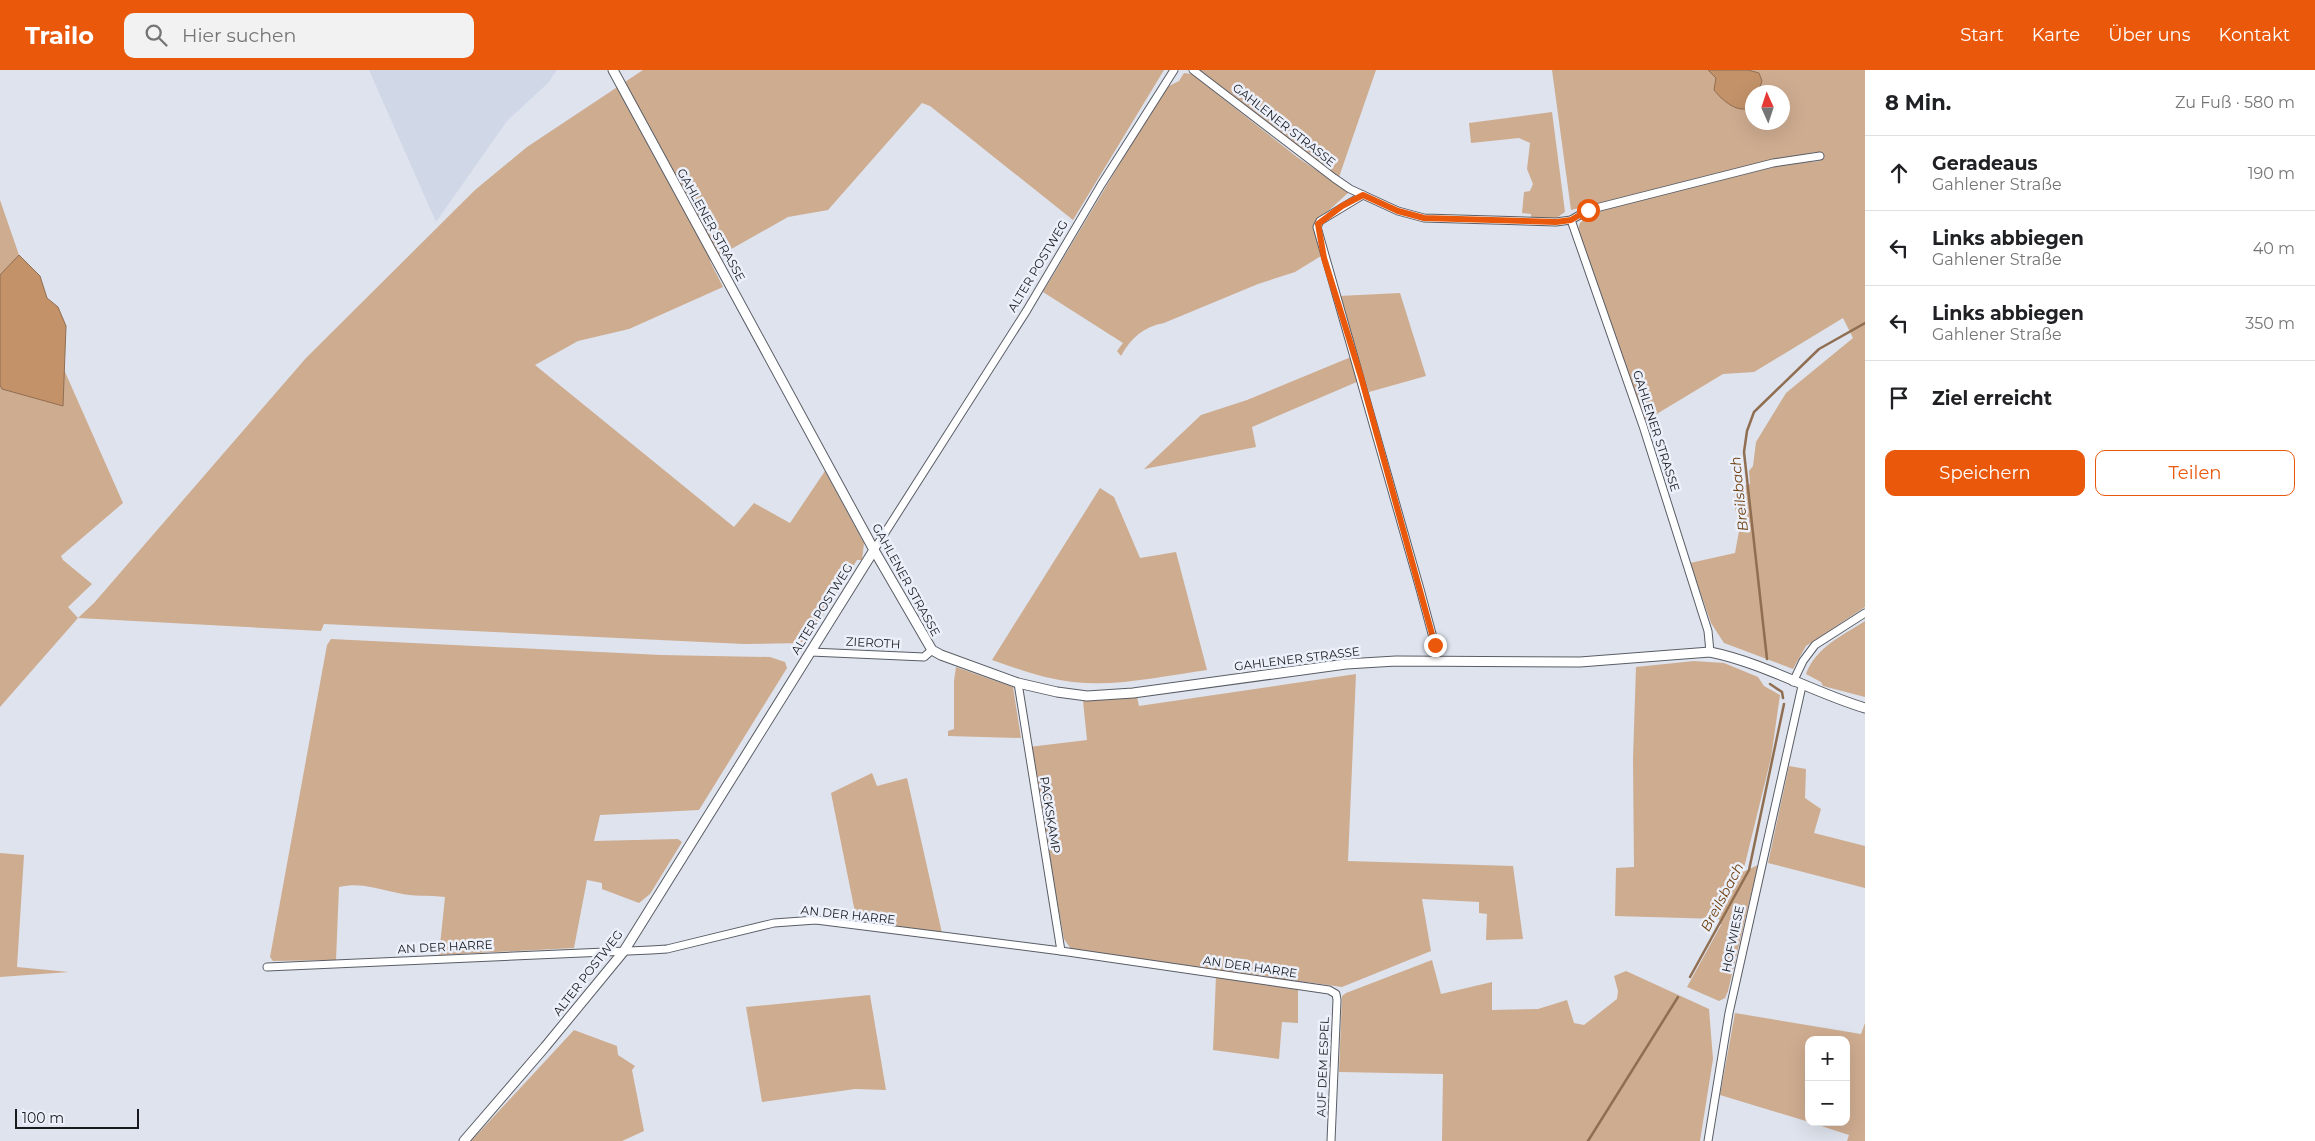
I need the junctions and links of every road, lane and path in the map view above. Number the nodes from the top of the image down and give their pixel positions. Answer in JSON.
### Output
{"nodes":[{"id":1,"x":613,"y":70,"type":"edge"},
{"id":2,"x":1174,"y":70,"type":"edge"},
{"id":3,"x":1193,"y":70,"type":"edge"},
{"id":4,"x":1820,"y":156,"type":"dead end"},
{"id":5,"x":1363,"y":195,"type":"junction"},
{"id":6,"x":1571,"y":220,"type":"junction"},
{"id":7,"x":874,"y":550,"type":"junction"},
{"id":8,"x":1865,"y":613,"type":"edge"},
{"id":9,"x":932,"y":650,"type":"junction"},
{"id":10,"x":811,"y":652,"type":"junction"},
{"id":11,"x":1710,"y":652,"type":"junction"},
{"id":12,"x":1436,"y":661,"type":"junction"},
{"id":13,"x":1018,"y":682,"type":"junction"},
{"id":14,"x":1798,"y":684,"type":"junction"},
{"id":15,"x":1865,"y":708,"type":"edge"},
{"id":16,"x":624,"y":951,"type":"junction"},
{"id":17,"x":1060,"y":951,"type":"junction"},
{"id":18,"x":267,"y":967,"type":"dead end"},
{"id":19,"x":1336,"y":994,"type":"joint"},
{"id":20,"x":464,"y":1141,"type":"edge"},
{"id":21,"x":1331,"y":1141,"type":"edge"},
{"id":22,"x":1708,"y":1141,"type":"edge"}],
"edges":[{"from":1,"to":7,"type":"main road","name":"GAHLENER STRASSE"},
{"from":2,"to":7,"type":"street","name":"ALTER POSTWEG"},
{"from":3,"to":5,"type":"street","name":"GAHLENER STRASSE"},
{"from":4,"to":6,"type":"street","name":"GAHLENER STRASSE"},
{"from":5,"to":6,"type":"street","name":"GAHLENER STRASSE"},
{"from":5,"to":12,"type":"street"},
{"from":6,"to":11,"type":"street","name":"GAHLENER STRASSE"},
{"from":7,"to":9,"type":"main road","name":"GAHLENER STRASSE"},
{"from":7,"to":10,"type":"main road","name":"ALTER POSTWEG"},
{"from":8,"to":14,"type":"street","name":"HOFWIESE"},
{"from":9,"to":10,"type":"street","name":"ZIEROTH"},
{"from":9,"to":13,"type":"main road","name":"GAHLENER STRASSE"},
{"from":10,"to":16,"type":"main road","name":"ALTER POSTWEG"},
{"from":11,"to":12,"type":"main road","name":"GAHLENER STRASSE"},
{"from":11,"to":14,"type":"main road","name":"GAHLENER STRASSE"},
{"from":12,"to":13,"type":"main road","name":"GAHLENER STRASSE"},
{"from":13,"to":17,"type":"street","name":"PACKSKAMP"},
{"from":14,"to":15,"type":"main road","name":"GAHLENER STRASSE"},
{"from":14,"to":22,"type":"street","name":"HOFWIESE"},
{"from":16,"to":17,"type":"street","name":"AN DER HARRE"},
{"from":16,"to":18,"type":"street","name":"AN DER HARRE"},
{"from":16,"to":20,"type":"main road","name":"ALTER POSTWEG"},
{"from":17,"to":19,"type":"street","name":"AN DER HARRE"},
{"from":19,"to":21,"type":"street","name":"AUF DEM ESPEL"}]}
